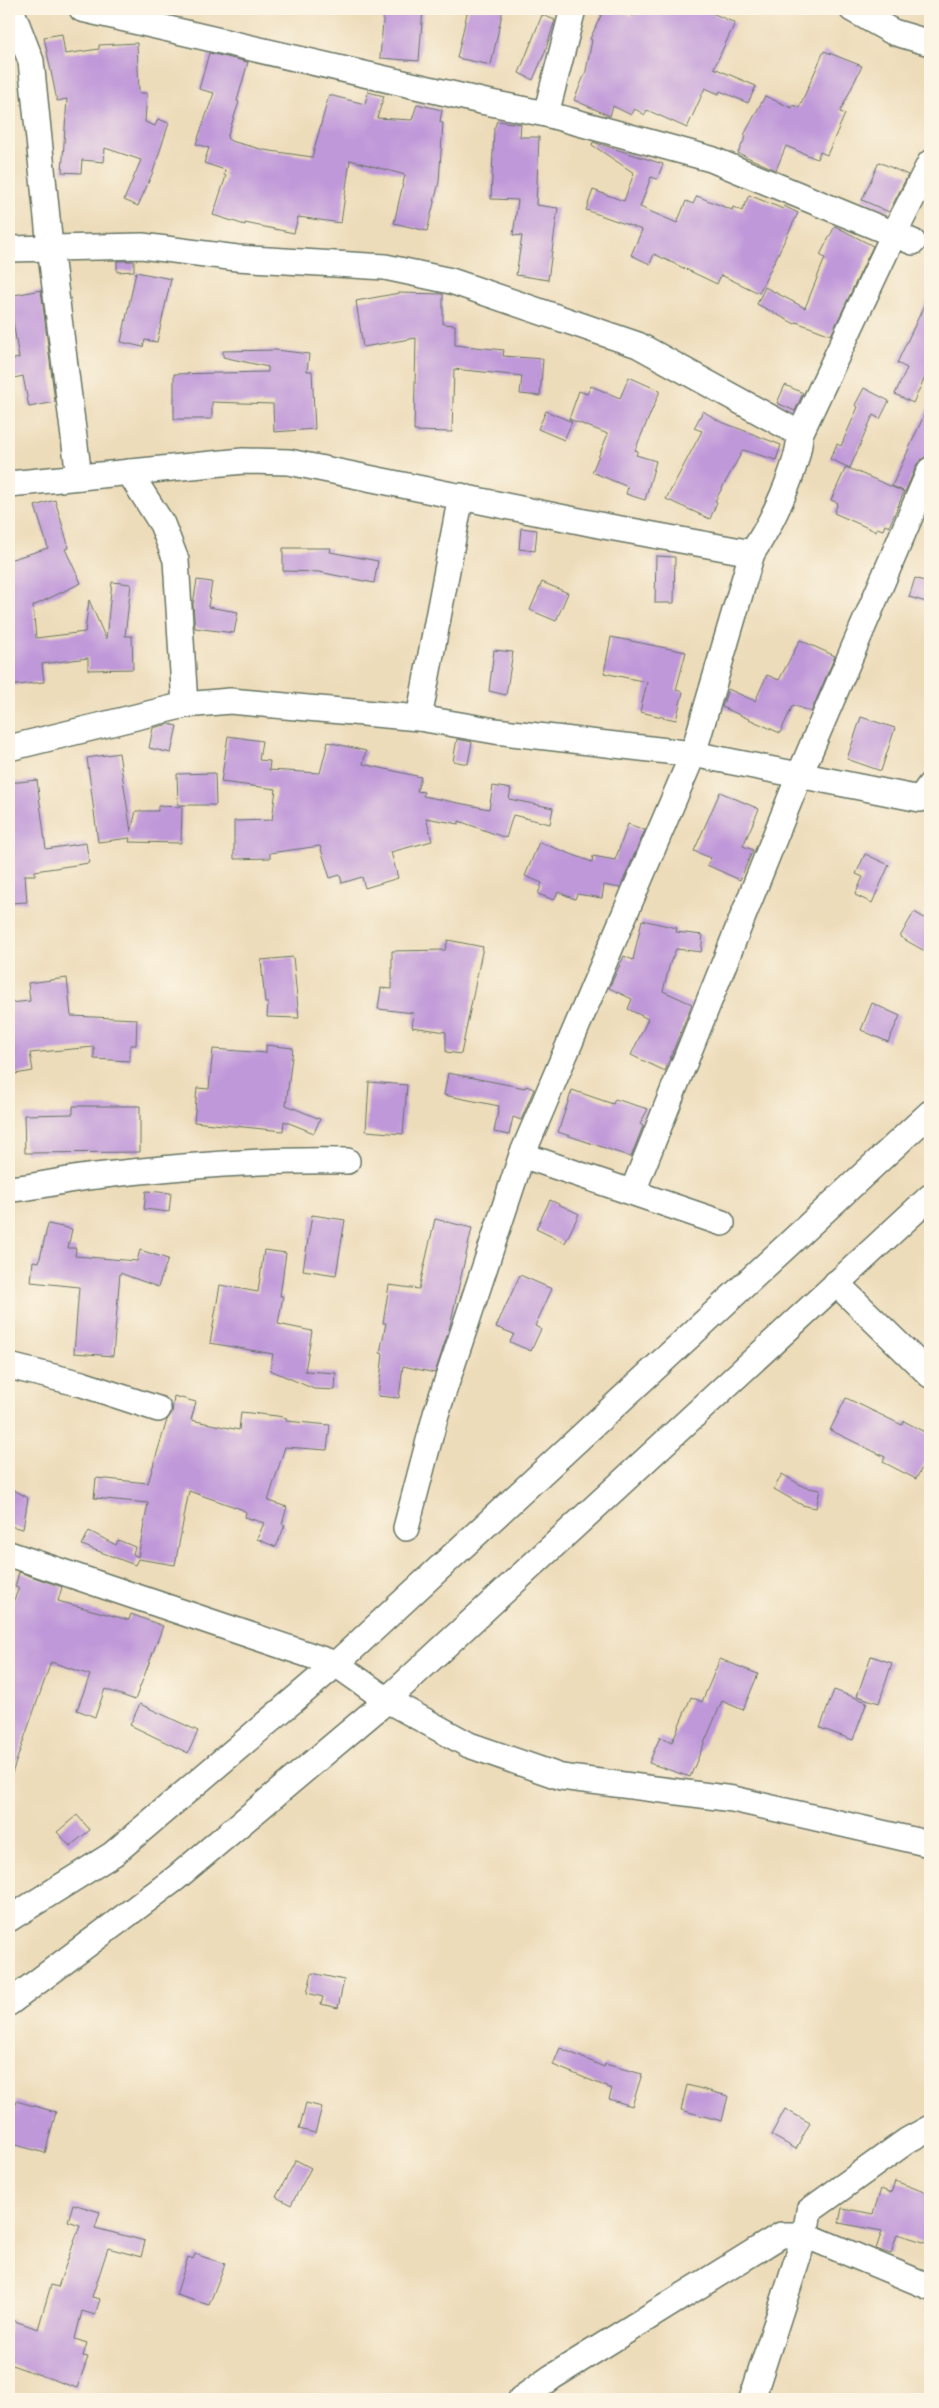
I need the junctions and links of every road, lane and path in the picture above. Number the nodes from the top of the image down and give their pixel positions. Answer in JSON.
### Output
{"nodes":[{"id":1,"x":10,"y":9,"type":"edge"},
{"id":2,"x":82,"y":9,"type":"edge"},
{"id":3,"x":573,"y":9,"type":"edge"},
{"id":4,"x":852,"y":9,"type":"edge"},
{"id":5,"x":930,"y":43,"type":"edge"},
{"id":6,"x":546,"y":114,"type":"junction"},
{"id":7,"x":930,"y":163,"type":"edge"},
{"id":8,"x":903,"y":238,"type":"junction"},
{"id":9,"x":50,"y":247,"type":"junction"},
{"id":10,"x":9,"y":249,"type":"edge"},
{"id":11,"x":800,"y":434,"type":"junction"},
{"id":12,"x":930,"y":470,"type":"edge"},
{"id":13,"x":129,"y":472,"type":"junction"},
{"id":14,"x":79,"y":477,"type":"junction"},
{"id":15,"x":9,"y":484,"type":"edge"},
{"id":16,"x":461,"y":496,"type":"junction"},
{"id":17,"x":752,"y":552,"type":"junction"},
{"id":18,"x":184,"y":705,"type":"junction"},
{"id":19,"x":419,"y":718,"type":"junction"},
{"id":20,"x":9,"y":748,"type":"edge"},
{"id":21,"x":693,"y":754,"type":"junction"},
{"id":22,"x":800,"y":774,"type":"junction"},
{"id":23,"x":930,"y":785,"type":"edge"},
{"id":24,"x":930,"y":1113,"type":"edge"},
{"id":25,"x":522,"y":1155,"type":"junction"},
{"id":26,"x":347,"y":1161,"type":"dead end"},
{"id":27,"x":9,"y":1189,"type":"edge"},
{"id":28,"x":633,"y":1191,"type":"junction"},
{"id":29,"x":930,"y":1197,"type":"edge"},
{"id":30,"x":722,"y":1224,"type":"dead end"},
{"id":31,"x":836,"y":1283,"type":"junction"},
{"id":32,"x":9,"y":1366,"type":"edge"},
{"id":33,"x":930,"y":1375,"type":"edge"},
{"id":34,"x":158,"y":1409,"type":"dead end"},
{"id":35,"x":406,"y":1528,"type":"dead end"},
{"id":36,"x":9,"y":1554,"type":"edge"},
{"id":37,"x":336,"y":1664,"type":"junction"},
{"id":38,"x":386,"y":1700,"type":"junction"},
{"id":39,"x":930,"y":1844,"type":"edge"},
{"id":40,"x":9,"y":1919,"type":"edge"},
{"id":41,"x":9,"y":2003,"type":"edge"},
{"id":42,"x":930,"y":2128,"type":"edge"},
{"id":43,"x":805,"y":2234,"type":"junction"},
{"id":44,"x":930,"y":2287,"type":"edge"},
{"id":45,"x":521,"y":2399,"type":"edge"},
{"id":46,"x":752,"y":2399,"type":"edge"}],
"edges":[{"from":1,"to":9,"type":"street"},
{"from":2,"to":6,"type":"street"},
{"from":3,"to":6,"type":"street"},
{"from":4,"to":5,"type":"street"},
{"from":6,"to":8,"type":"street"},
{"from":7,"to":8,"type":"street"},
{"from":8,"to":11,"type":"street"},
{"from":9,"to":10,"type":"street"},
{"from":9,"to":11,"type":"street"},
{"from":9,"to":14,"type":"street"},
{"from":11,"to":17,"type":"street"},
{"from":12,"to":22,"type":"street"},
{"from":13,"to":14,"type":"street"},
{"from":13,"to":16,"type":"street"},
{"from":13,"to":18,"type":"street"},
{"from":14,"to":15,"type":"street"},
{"from":16,"to":17,"type":"street"},
{"from":16,"to":19,"type":"street"},
{"from":17,"to":21,"type":"street"},
{"from":18,"to":19,"type":"street"},
{"from":18,"to":20,"type":"street"},
{"from":19,"to":21,"type":"street"},
{"from":21,"to":22,"type":"street"},
{"from":21,"to":25,"type":"street"},
{"from":22,"to":23,"type":"street"},
{"from":22,"to":28,"type":"street"},
{"from":24,"to":37,"type":"street"},
{"from":25,"to":28,"type":"street"},
{"from":25,"to":35,"type":"street"},
{"from":26,"to":27,"type":"street"},
{"from":28,"to":30,"type":"street"},
{"from":29,"to":31,"type":"street"},
{"from":31,"to":33,"type":"street"},
{"from":31,"to":38,"type":"street"},
{"from":32,"to":34,"type":"street"},
{"from":36,"to":37,"type":"street"},
{"from":37,"to":38,"type":"street"},
{"from":37,"to":40,"type":"street"},
{"from":38,"to":39,"type":"street"},
{"from":38,"to":41,"type":"street"},
{"from":42,"to":43,"type":"street"},
{"from":43,"to":44,"type":"street"},
{"from":43,"to":45,"type":"street"},
{"from":43,"to":46,"type":"street"}]}
